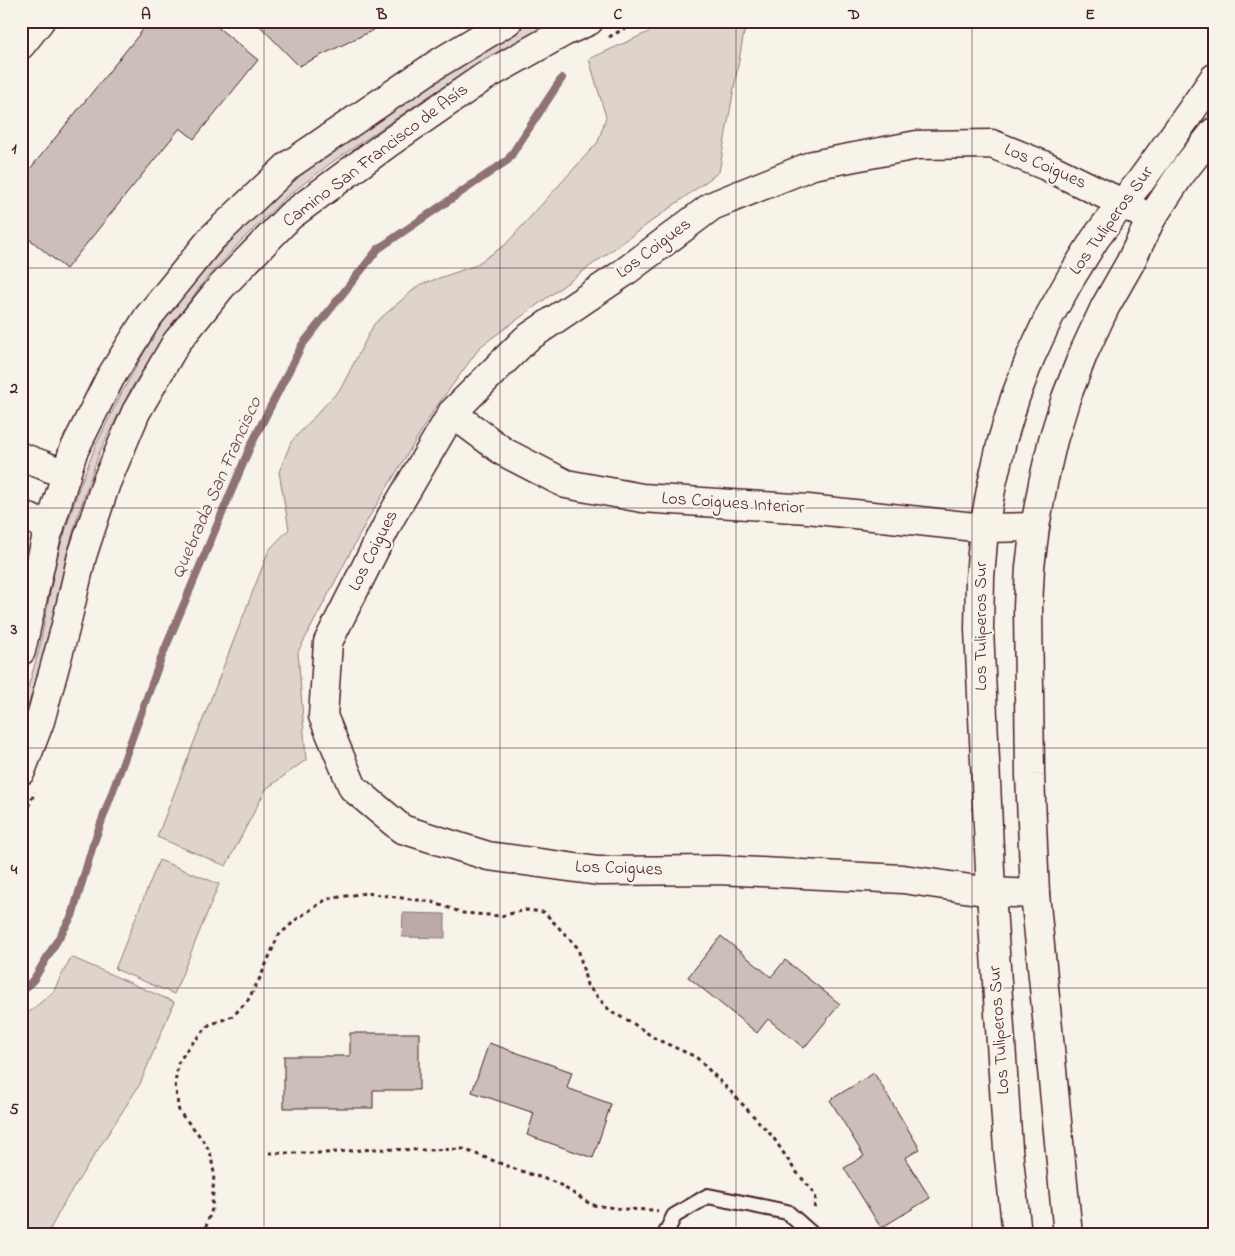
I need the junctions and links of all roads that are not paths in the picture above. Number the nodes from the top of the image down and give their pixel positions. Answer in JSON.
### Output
{"nodes":[{"id":1,"x":40,"y":21,"type":"edge"},
{"id":2,"x":508,"y":21,"type":"edge"},
{"id":3,"x":562,"y":27,"type":"edge"},
{"id":4,"x":597,"y":30,"type":"edge"},
{"id":5,"x":21,"y":45,"type":"edge"},
{"id":6,"x":1214,"y":78,"type":"edge"},
{"id":7,"x":1214,"y":132,"type":"edge"},
{"id":8,"x":1122,"y":202,"type":"junction"},
{"id":9,"x":1151,"y":219,"type":"junction"},
{"id":10,"x":452,"y":413,"type":"junction"},
{"id":11,"x":21,"y":457,"type":"edge"},
{"id":12,"x":66,"y":475,"type":"junction"},
{"id":13,"x":21,"y":514,"type":"edge"},
{"id":14,"x":1035,"y":527,"type":"junction"},
{"id":15,"x":50,"y":528,"type":"junction"},
{"id":16,"x":984,"y":528,"type":"junction"},
{"id":17,"x":21,"y":651,"type":"edge"},
{"id":18,"x":28,"y":781,"type":"edge"},
{"id":19,"x":991,"y":892,"type":"junction"},
{"id":20,"x":1036,"y":894,"type":"junction"},
{"id":21,"x":812,"y":1234,"type":"edge"},
{"id":22,"x":665,"y":1235,"type":"edge"},
{"id":23,"x":1017,"y":1235,"type":"edge"},
{"id":24,"x":1068,"y":1235,"type":"edge"}],
"edges":[{"from":1,"to":5,"type":"street"},
{"from":2,"to":12,"type":"street","name":"Camino San Francisco de Asís"},
{"from":3,"to":4,"type":"street","name":"Camino San Francisco de Asís"},
{"from":3,"to":18,"type":"street","name":"Camino San Francisco de Asís"},
{"from":6,"to":8,"type":"street","name":"Los Tuliperos Sur"},
{"from":7,"to":9,"type":"street","name":"Los Tuliperos Sur"},
{"from":8,"to":9,"type":"street","name":"Los Coigues"},
{"from":8,"to":10,"type":"street","name":"Los Coigues"},
{"from":8,"to":16,"type":"street","name":"Los Tuliperos Sur"},
{"from":9,"to":14,"type":"street","name":"Los Tuliperos Sur"},
{"from":10,"to":16,"type":"street","name":"Los Coigues Interior"},
{"from":10,"to":19,"type":"street","name":"Los Coigues"},
{"from":11,"to":12,"type":"street"},
{"from":12,"to":15,"type":"street","name":"Camino San Francisco de Asís"},
{"from":13,"to":15,"type":"street"},
{"from":14,"to":16,"type":"street","name":"Los Coigues Interior"},
{"from":14,"to":20,"type":"street","name":"Los Tuliperos Sur"},
{"from":15,"to":17,"type":"street","name":"Camino San Francisco de Asís"},
{"from":16,"to":19,"type":"street","name":"Los Tuliperos Sur"},
{"from":19,"to":20,"type":"street","name":"Los Coigues"},
{"from":19,"to":23,"type":"street","name":"Los Tuliperos Sur"},
{"from":20,"to":24,"type":"street","name":"Los Tuliperos Sur"},
{"from":21,"to":22,"type":"lane"}]}
